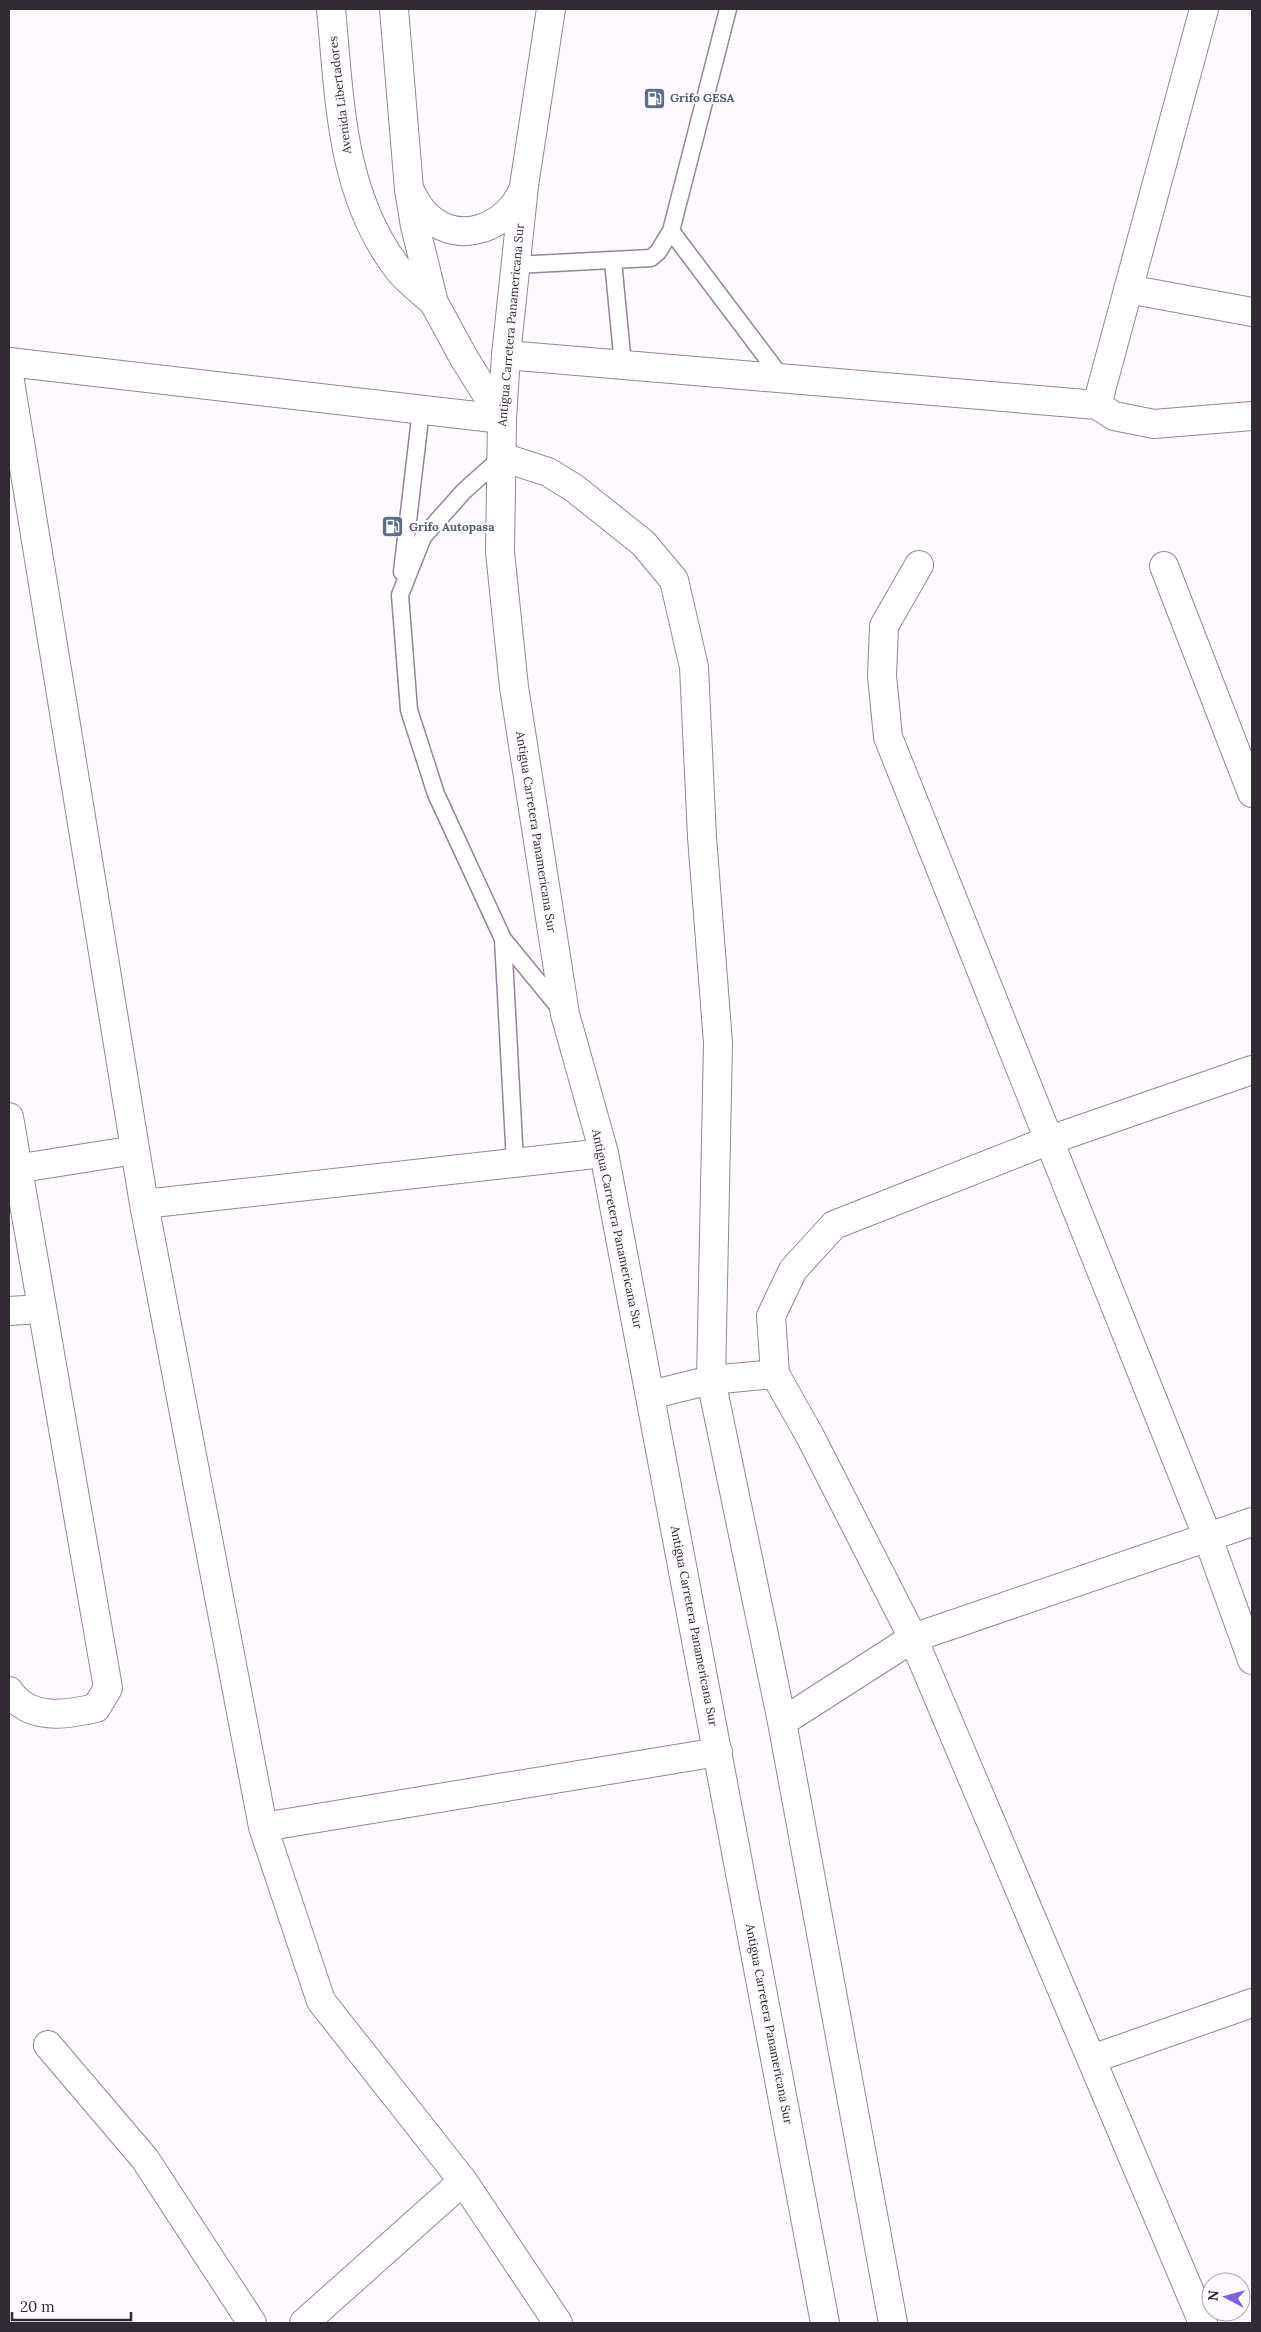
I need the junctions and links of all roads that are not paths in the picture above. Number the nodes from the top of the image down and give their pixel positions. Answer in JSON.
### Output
{"nodes":[{"id":1,"x":331,"y":9,"type":"edge"},
{"id":2,"x":394,"y":9,"type":"edge"},
{"id":3,"x":551,"y":9,"type":"edge"},
{"id":4,"x":728,"y":9,"type":"edge"},
{"id":5,"x":1204,"y":9,"type":"edge"},
{"id":6,"x":524,"y":186,"type":"junction"},
{"id":7,"x":409,"y":189,"type":"junction"},
{"id":8,"x":671,"y":231,"type":"junction"},
{"id":9,"x":613,"y":261,"type":"junction"},
{"id":10,"x":515,"y":265,"type":"junction"},
{"id":11,"x":1128,"y":289,"type":"junction"},
{"id":12,"x":434,"y":303,"type":"junction"},
{"id":13,"x":1252,"y":312,"type":"edge"},
{"id":14,"x":506,"y":355,"type":"junction"},
{"id":15,"x":9,"y":362,"type":"edge"},
{"id":16,"x":623,"y":365,"type":"junction"},
{"id":17,"x":9,"y":375,"type":"edge"},
{"id":18,"x":782,"y":378,"type":"junction"},
{"id":19,"x":1097,"y":405,"type":"junction"},
{"id":20,"x":421,"y":410,"type":"junction"},
{"id":21,"x":1252,"y":416,"type":"edge"},
{"id":22,"x":502,"y":419,"type":"junction"},
{"id":23,"x":502,"y":457,"type":"junction"},
{"id":24,"x":918,"y":565,"type":"dead end"},
{"id":25,"x":1164,"y":566,"type":"dead end"},
{"id":26,"x":400,"y":595,"type":"junction"},
{"id":27,"x":1252,"y":793,"type":"edge"},
{"id":28,"x":503,"y":938,"type":"junction"},
{"id":29,"x":565,"y":1014,"type":"junction"},
{"id":30,"x":1252,"y":1070,"type":"edge"},
{"id":31,"x":9,"y":1117,"type":"edge"},
{"id":32,"x":1050,"y":1140,"type":"junction"},
{"id":33,"x":135,"y":1150,"type":"junction"},
{"id":34,"x":604,"y":1153,"type":"junction"},
{"id":35,"x":515,"y":1162,"type":"junction"},
{"id":36,"x":14,"y":1169,"type":"edge"},
{"id":37,"x":144,"y":1204,"type":"junction"},
{"id":38,"x":41,"y":1309,"type":"junction"},
{"id":39,"x":9,"y":1311,"type":"edge"},
{"id":40,"x":775,"y":1374,"type":"junction"},
{"id":41,"x":711,"y":1380,"type":"junction"},
{"id":42,"x":650,"y":1395,"type":"junction"},
{"id":43,"x":1252,"y":1522,"type":"edge"},
{"id":44,"x":1208,"y":1538,"type":"junction"},
{"id":45,"x":914,"y":1638,"type":"junction"},
{"id":46,"x":1252,"y":1660,"type":"edge"},
{"id":47,"x":9,"y":1692,"type":"edge"},
{"id":48,"x":782,"y":1722,"type":"junction"},
{"id":49,"x":718,"y":1752,"type":"junction"},
{"id":50,"x":263,"y":1827,"type":"junction"},
{"id":51,"x":1252,"y":2003,"type":"edge"},
{"id":52,"x":48,"y":2045,"type":"dead end"},
{"id":53,"x":1092,"y":2059,"type":"junction"},
{"id":54,"x":463,"y":2181,"type":"junction"},
{"id":55,"x":252,"y":2323,"type":"edge"},
{"id":56,"x":304,"y":2323,"type":"edge"},
{"id":57,"x":558,"y":2323,"type":"edge"},
{"id":58,"x":825,"y":2323,"type":"edge"},
{"id":59,"x":893,"y":2323,"type":"edge"},
{"id":60,"x":1203,"y":2323,"type":"edge"}],
"edges":[{"from":1,"to":12,"type":"main road","name":"Avenida Libertadores"},
{"from":2,"to":7,"type":"main road","name":"Avenida Libertadores"},
{"from":3,"to":6,"type":"main road","name":"Antigua Carretera Panamericana Sur"},
{"from":4,"to":8,"type":"lane"},
{"from":5,"to":11,"type":"main road"},
{"from":6,"to":7,"type":"main road"},
{"from":6,"to":10,"type":"main road","name":"Antigua Carretera Panamericana Sur"},
{"from":7,"to":12,"type":"main road","name":"Avenida Libertadores"},
{"from":8,"to":9,"type":"lane"},
{"from":8,"to":18,"type":"lane"},
{"from":9,"to":10,"type":"lane"},
{"from":9,"to":16,"type":"lane"},
{"from":10,"to":14,"type":"main road","name":"Antigua Carretera Panamericana Sur"},
{"from":11,"to":13,"type":"main road"},
{"from":11,"to":19,"type":"main road"},
{"from":12,"to":22,"type":"main road","name":"Avenida Libertadores"},
{"from":14,"to":16,"type":"main road"},
{"from":14,"to":22,"type":"main road","name":"Antigua Carretera Panamericana Sur"},
{"from":15,"to":20,"type":"main road"},
{"from":16,"to":18,"type":"main road"},
{"from":17,"to":33,"type":"main road"},
{"from":18,"to":19,"type":"main road"},
{"from":19,"to":21,"type":"main road"},
{"from":20,"to":22,"type":"main road"},
{"from":20,"to":26,"type":"lane"},
{"from":22,"to":23,"type":"main road","name":"Antigua Carretera Panamericana Sur"},
{"from":23,"to":26,"type":"lane"},
{"from":23,"to":29,"type":"main road","name":"Antigua Carretera Panamericana Sur"},
{"from":23,"to":41,"type":"main road"},
{"from":24,"to":32,"type":"main road"},
{"from":25,"to":27,"type":"main road"},
{"from":26,"to":28,"type":"lane"},
{"from":28,"to":29,"type":"lane"},
{"from":28,"to":35,"type":"lane"},
{"from":29,"to":34,"type":"main road","name":"Antigua Carretera Panamericana Sur"},
{"from":30,"to":32,"type":"main road"},
{"from":31,"to":36,"type":"main road"},
{"from":32,"to":40,"type":"main road"},
{"from":32,"to":44,"type":"main road"},
{"from":33,"to":36,"type":"main road"},
{"from":33,"to":37,"type":"main road"},
{"from":34,"to":35,"type":"main road"},
{"from":34,"to":42,"type":"main road","name":"Antigua Carretera Panamericana Sur"},
{"from":35,"to":37,"type":"main road"},
{"from":36,"to":38,"type":"main road"},
{"from":37,"to":50,"type":"main road"},
{"from":38,"to":39,"type":"main road"},
{"from":38,"to":47,"type":"main road"},
{"from":40,"to":41,"type":"main road"},
{"from":40,"to":45,"type":"main road"},
{"from":41,"to":42,"type":"main road"},
{"from":41,"to":48,"type":"main road"},
{"from":42,"to":49,"type":"main road","name":"Antigua Carretera Panamericana Sur"},
{"from":43,"to":44,"type":"main road"},
{"from":44,"to":45,"type":"main road"},
{"from":44,"to":46,"type":"main road"},
{"from":45,"to":48,"type":"main road"},
{"from":45,"to":53,"type":"main road"},
{"from":48,"to":59,"type":"main road"},
{"from":49,"to":50,"type":"main road"},
{"from":49,"to":58,"type":"main road","name":"Antigua Carretera Panamericana Sur"},
{"from":50,"to":54,"type":"main road"},
{"from":51,"to":53,"type":"main road"},
{"from":52,"to":55,"type":"main road"},
{"from":53,"to":60,"type":"main road"},
{"from":54,"to":56,"type":"main road"},
{"from":54,"to":57,"type":"main road"}]}
